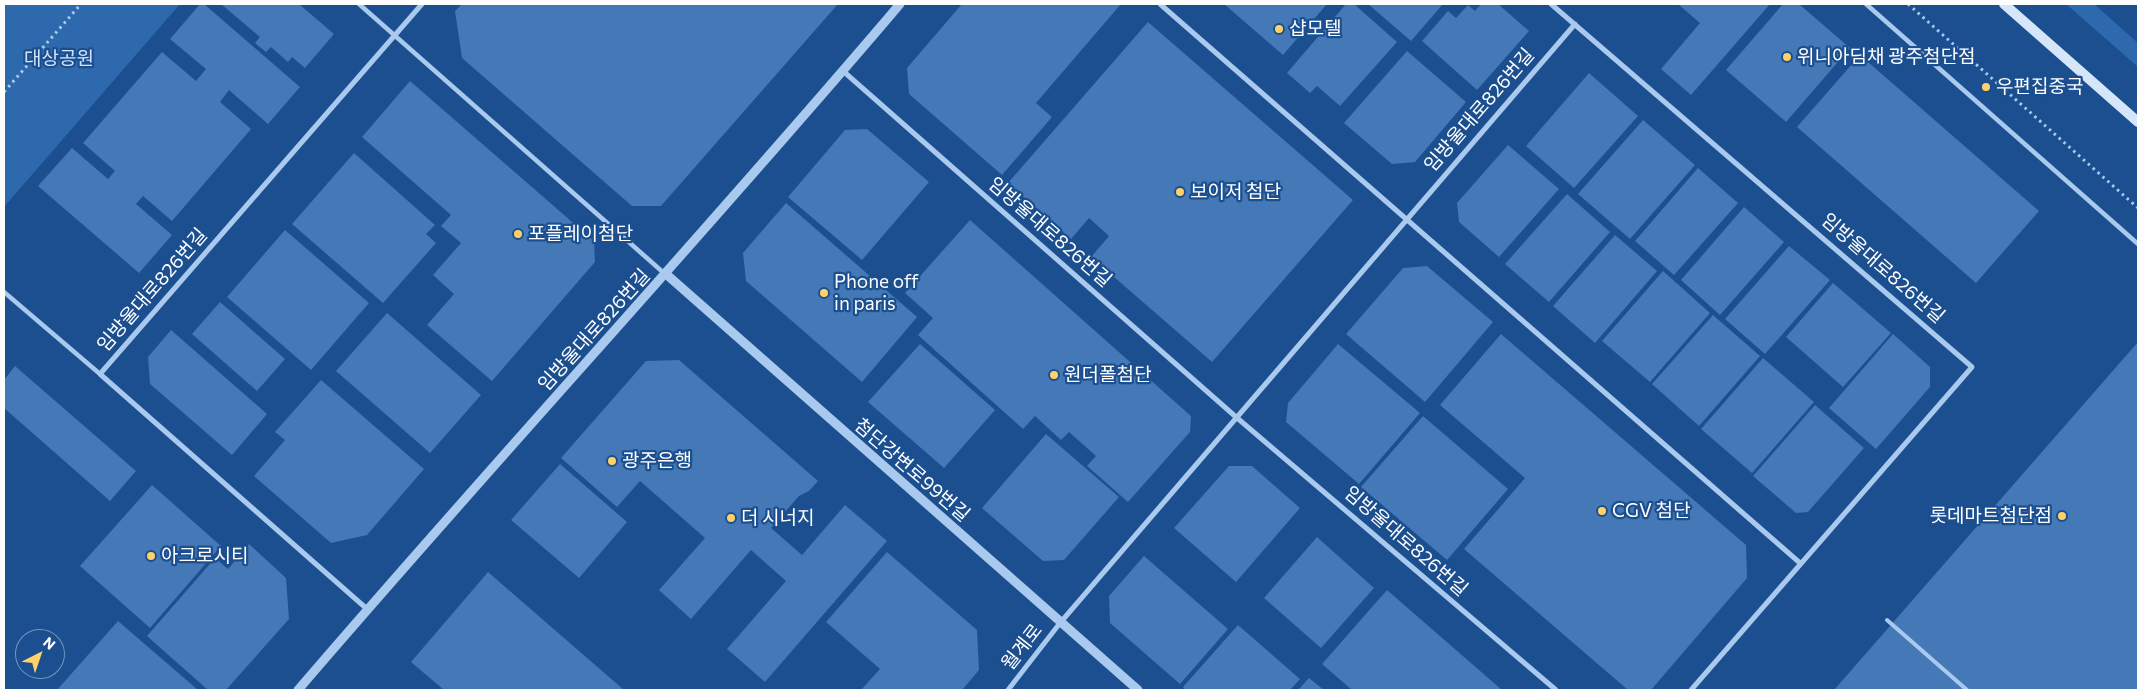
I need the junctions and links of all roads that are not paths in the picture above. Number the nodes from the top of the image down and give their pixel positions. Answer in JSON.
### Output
{"nodes":[{"id":1,"x":359,"y":4,"type":"edge"},
{"id":2,"x":422,"y":4,"type":"edge"},
{"id":3,"x":900,"y":4,"type":"edge"},
{"id":4,"x":1160,"y":4,"type":"edge"},
{"id":5,"x":1552,"y":4,"type":"edge"},
{"id":6,"x":1866,"y":4,"type":"edge"},
{"id":7,"x":2004,"y":4,"type":"edge"},
{"id":8,"x":1575,"y":24,"type":"junction"},
{"id":9,"x":395,"y":35,"type":"junction"},
{"id":10,"x":842,"y":71,"type":"junction"},
{"id":11,"x":2138,"y":122,"type":"edge"},
{"id":12,"x":1407,"y":218,"type":"junction"},
{"id":13,"x":2138,"y":244,"type":"edge"},
{"id":14,"x":666,"y":274,"type":"junction"},
{"id":15,"x":4,"y":292,"type":"edge"},
{"id":16,"x":100,"y":374,"type":"junction"},
{"id":17,"x":1236,"y":417,"type":"junction"},
{"id":18,"x":1800,"y":563,"type":"junction"},
{"id":19,"x":367,"y":609,"type":"junction"},
{"id":20,"x":1887,"y":620,"type":"dead end"},
{"id":21,"x":1060,"y":623,"type":"junction"},
{"id":22,"x":298,"y":690,"type":"edge"},
{"id":23,"x":1008,"y":690,"type":"edge"},
{"id":24,"x":1138,"y":690,"type":"edge"},
{"id":25,"x":1556,"y":690,"type":"edge"},
{"id":26,"x":1691,"y":690,"type":"edge"},
{"id":27,"x":1968,"y":690,"type":"edge"}],
"edges":[{"from":1,"to":9,"type":"street"},
{"from":2,"to":9,"type":"street","name":"임방울대로826번길"},
{"from":3,"to":10,"type":"street","name":"임방울대로826번길"},
{"from":4,"to":12,"type":"street"},
{"from":5,"to":8,"type":"street","name":"임방울대로826번길"},
{"from":6,"to":13,"type":"street"},
{"from":7,"to":11,"type":"main road"},
{"from":8,"to":12,"type":"street","name":"임방울대로826번길"},
{"from":8,"to":18,"type":"street","name":"임방울대로826번길"},
{"from":9,"to":14,"type":"street"},
{"from":9,"to":16,"type":"street","name":"임방울대로826번길"},
{"from":10,"to":14,"type":"street","name":"임방울대로826번길"},
{"from":10,"to":17,"type":"street","name":"임방울대로826번길"},
{"from":12,"to":17,"type":"street","name":"임방울대로826번길"},
{"from":12,"to":18,"type":"street"},
{"from":14,"to":19,"type":"street","name":"임방울대로826번길"},
{"from":14,"to":21,"type":"street","name":"첨단강변로99번길"},
{"from":15,"to":16,"type":"street"},
{"from":16,"to":19,"type":"street","name":"임방울대로826번길"},
{"from":17,"to":21,"type":"street","name":"임방울대로826번길"},
{"from":17,"to":25,"type":"street","name":"임방울대로826번길"},
{"from":18,"to":26,"type":"street","name":"임방울대로826번길"},
{"from":19,"to":22,"type":"street","name":"임방울대로826번길"},
{"from":20,"to":27,"type":"lane"},
{"from":21,"to":23,"type":"street","name":"월계로"},
{"from":21,"to":24,"type":"street","name":"첨단강변로99번길"}]}
